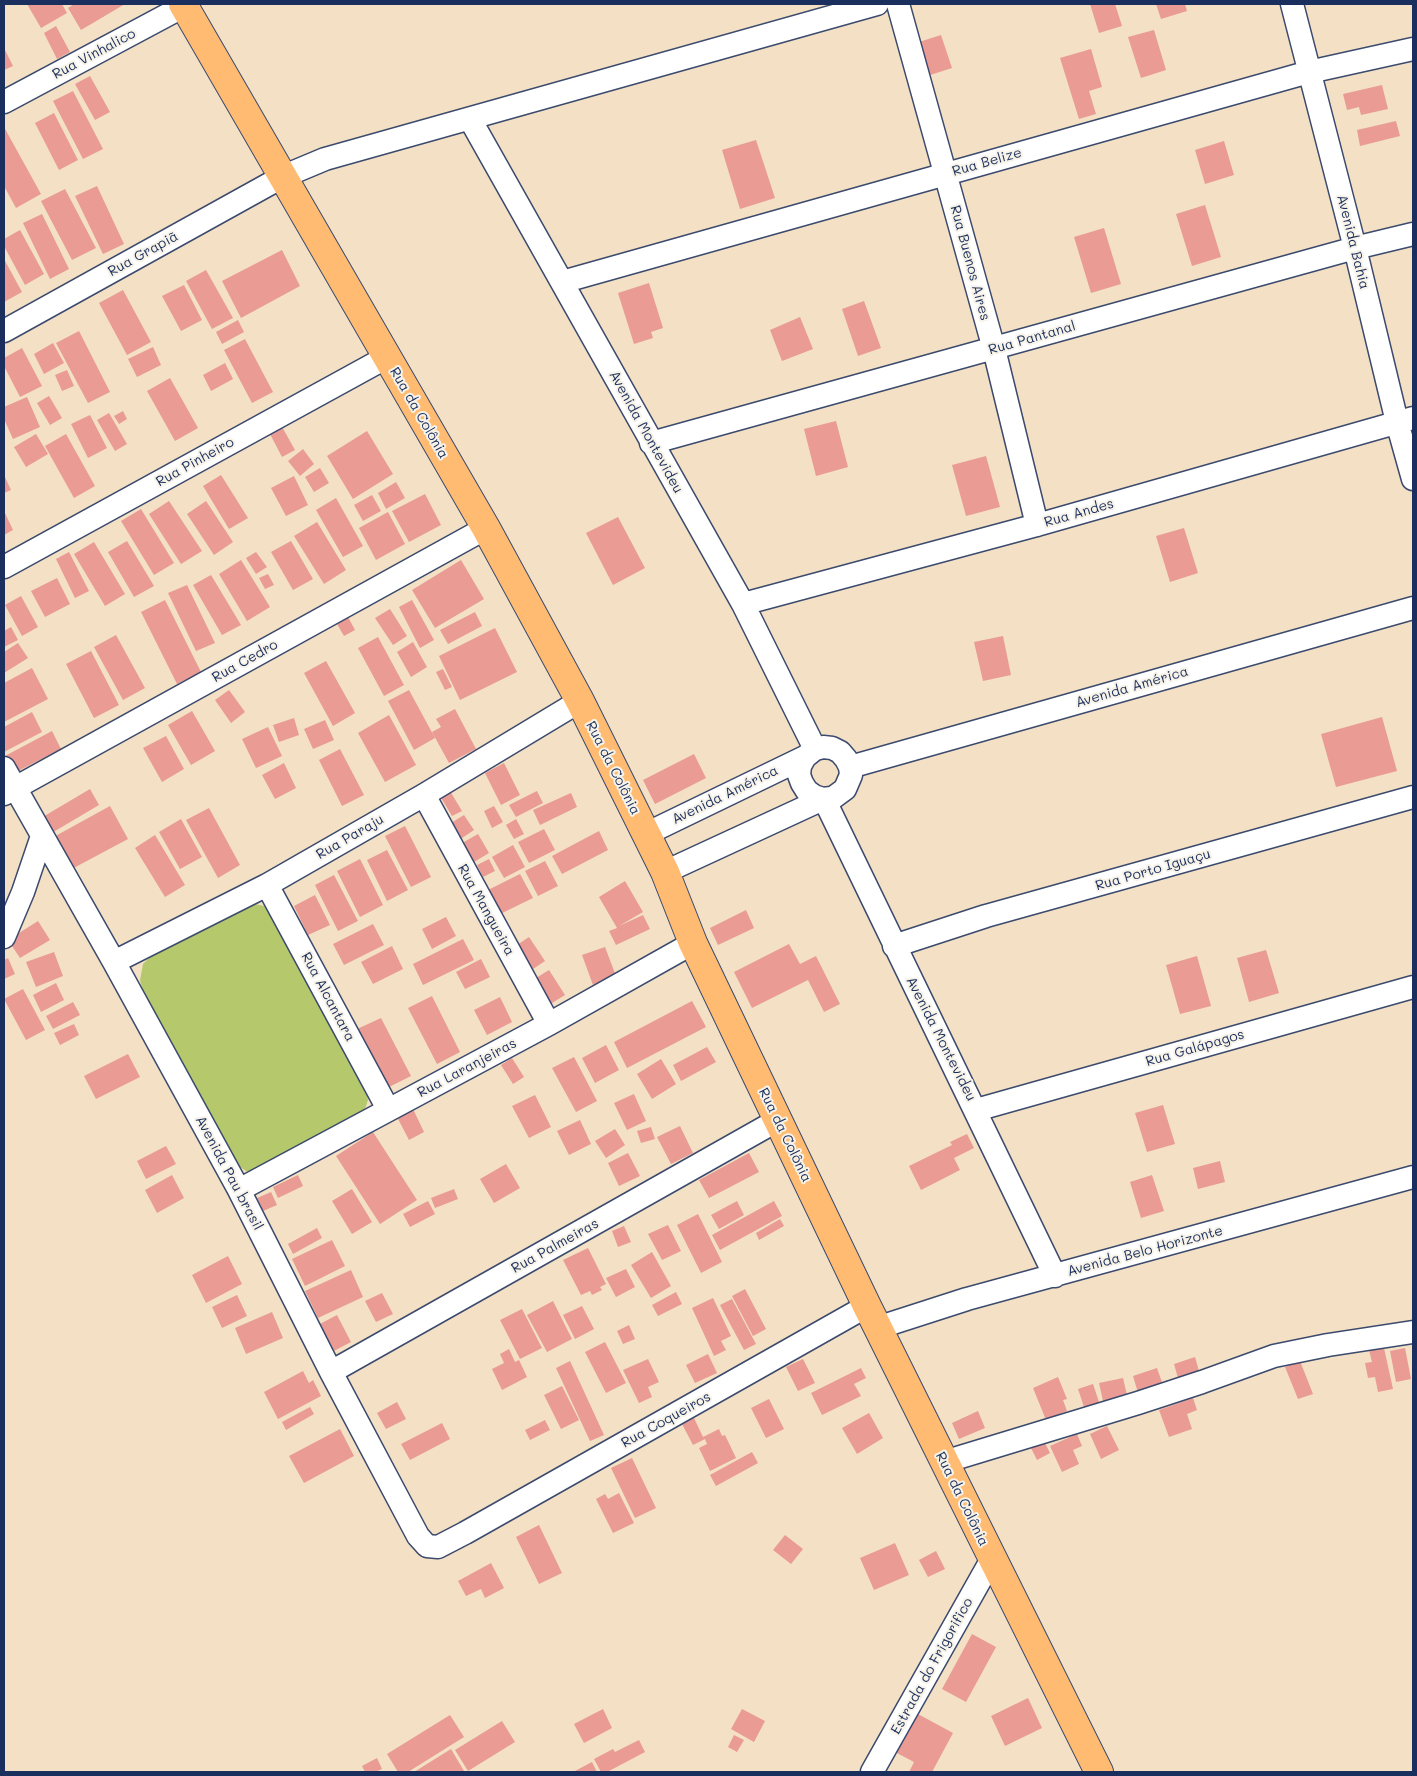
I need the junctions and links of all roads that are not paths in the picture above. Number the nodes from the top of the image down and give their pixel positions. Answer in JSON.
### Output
{"nodes":[{"id":1,"x":877,"y":4,"type":"edge"},
{"id":2,"x":898,"y":4,"type":"edge"},
{"id":3,"x":1292,"y":4,"type":"edge"},
{"id":4,"x":183,"y":5,"type":"edge"},
{"id":5,"x":1413,"y":49,"type":"edge"},
{"id":6,"x":1310,"y":72,"type":"junction"},
{"id":7,"x":4,"y":102,"type":"edge"},
{"id":8,"x":470,"y":119,"type":"junction"},
{"id":9,"x":946,"y":173,"type":"junction"},
{"id":10,"x":282,"y":177,"type":"junction"},
{"id":11,"x":1413,"y":234,"type":"edge"},
{"id":12,"x":1355,"y":248,"type":"junction"},
{"id":13,"x":562,"y":282,"type":"junction"},
{"id":14,"x":4,"y":331,"type":"edge"},
{"id":15,"x":994,"y":349,"type":"junction"},
{"id":16,"x":387,"y":357,"type":"junction"},
{"id":17,"x":1405,"y":420,"type":"edge"},
{"id":18,"x":651,"y":443,"type":"junction"},
{"id":19,"x":1413,"y":480,"type":"edge"},
{"id":20,"x":1037,"y":525,"type":"junction"},
{"id":21,"x":486,"y":528,"type":"junction"},
{"id":22,"x":4,"y":567,"type":"edge"},
{"id":23,"x":743,"y":604,"type":"junction"},
{"id":24,"x":1413,"y":608,"type":"edge"},
{"id":25,"x":580,"y":702,"type":"junction"},
{"id":26,"x":810,"y":753,"type":"junction"},
{"id":27,"x":850,"y":767,"type":"junction"},
{"id":28,"x":4,"y":768,"type":"edge"},
{"id":29,"x":9,"y":791,"type":"edge"},
{"id":30,"x":424,"y":795,"type":"junction"},
{"id":31,"x":1413,"y":797,"type":"edge"},
{"id":32,"x":824,"y":801,"type":"junction"},
{"id":33,"x":646,"y":834,"type":"junction"},
{"id":34,"x":42,"y":836,"type":"junction"},
{"id":35,"x":665,"y":872,"type":"junction"},
{"id":36,"x":267,"y":885,"type":"junction"},
{"id":37,"x":4,"y":895,"type":"edge"},
{"id":38,"x":7,"y":929,"type":"edge"},
{"id":39,"x":693,"y":943,"type":"junction"},
{"id":40,"x":894,"y":946,"type":"junction"},
{"id":41,"x":114,"y":962,"type":"junction"},
{"id":42,"x":1413,"y":987,"type":"edge"},
{"id":43,"x":549,"y":1024,"type":"junction"},
{"id":44,"x":388,"y":1110,"type":"junction"},
{"id":45,"x":976,"y":1110,"type":"junction"},
{"id":46,"x":778,"y":1120,"type":"junction"},
{"id":47,"x":1413,"y":1177,"type":"edge"},
{"id":48,"x":239,"y":1190,"type":"junction"},
{"id":49,"x":1055,"y":1276,"type":"junction"},
{"id":50,"x":872,"y":1317,"type":"junction"},
{"id":51,"x":1413,"y":1332,"type":"edge"},
{"id":52,"x":331,"y":1372,"type":"junction"},
{"id":53,"x":944,"y":1462,"type":"junction"},
{"id":54,"x":465,"y":1533,"type":"joint"},
{"id":55,"x":992,"y":1559,"type":"junction"},
{"id":56,"x":872,"y":1772,"type":"edge"},
{"id":57,"x":1099,"y":1772,"type":"edge"}],
"edges":[{"from":1,"to":8,"type":"street","name":"Rua Grapiã"},
{"from":2,"to":9,"type":"street","name":"Rua Buenos Aires"},
{"from":3,"to":6,"type":"street","name":"Avenida Bahia"},
{"from":4,"to":7,"type":"street","name":"Rua Vinhalico"},
{"from":4,"to":10,"type":"main road","name":"Rua da Colônia"},
{"from":5,"to":6,"type":"street","name":"Rua Belize"},
{"from":6,"to":9,"type":"street","name":"Rua Belize"},
{"from":6,"to":12,"type":"street","name":"Avenida Bahia"},
{"from":8,"to":10,"type":"street","name":"Rua Grapiã"},
{"from":8,"to":13,"type":"street","name":"Avenida Montevideu"},
{"from":9,"to":13,"type":"street","name":"Rua Belize"},
{"from":9,"to":15,"type":"street","name":"Rua Buenos Aires"},
{"from":10,"to":14,"type":"street","name":"Rua Grapiã"},
{"from":10,"to":16,"type":"main road","name":"Rua da Colônia"},
{"from":11,"to":12,"type":"street","name":"Rua Pantanal"},
{"from":12,"to":15,"type":"street","name":"Rua Pantanal"},
{"from":12,"to":17,"type":"street","name":"Avenida Bahia"},
{"from":13,"to":18,"type":"street","name":"Avenida Montevideu"},
{"from":15,"to":18,"type":"street","name":"Rua Pantanal"},
{"from":15,"to":20,"type":"street","name":"Rua Buenos Aires"},
{"from":16,"to":21,"type":"main road","name":"Rua da Colônia"},
{"from":16,"to":22,"type":"street","name":"Rua Pinheiro"},
{"from":17,"to":19,"type":"street","name":"Avenida Bahia"},
{"from":17,"to":20,"type":"street","name":"Rua Andes"},
{"from":18,"to":23,"type":"street","name":"Avenida Montevideu"},
{"from":20,"to":23,"type":"street","name":"Rua Andes"},
{"from":21,"to":25,"type":"main road","name":"Rua da Colônia"},
{"from":21,"to":29,"type":"street","name":"Rua Cedro"},
{"from":23,"to":26,"type":"street","name":"Avenida Montevideu"},
{"from":24,"to":27,"type":"street","name":"Avenida América"},
{"from":25,"to":30,"type":"street","name":"Rua Paraju"},
{"from":25,"to":33,"type":"main road","name":"Rua da Colônia"},
{"from":26,"to":27,"type":"street"},
{"from":26,"to":32,"type":"street"},
{"from":26,"to":33,"type":"street","name":"Avenida América"},
{"from":27,"to":32,"type":"street"},
{"from":28,"to":29,"type":"street","name":"Avenida Pau brasil"},
{"from":29,"to":34,"type":"street","name":"Avenida Pau brasil"},
{"from":30,"to":36,"type":"street","name":"Rua Paraju"},
{"from":30,"to":43,"type":"street","name":"Rua Mangueira"},
{"from":31,"to":40,"type":"street","name":"Rua Porto Iguaçu"},
{"from":32,"to":35,"type":"street"},
{"from":32,"to":40,"type":"street","name":"Avenida Montevideu"},
{"from":33,"to":35,"type":"main road","name":"Rua da Colônia"},
{"from":34,"to":38,"type":"street"},
{"from":34,"to":41,"type":"street","name":"Avenida Pau brasil"},
{"from":35,"to":39,"type":"main road","name":"Rua da Colônia"},
{"from":36,"to":41,"type":"street","name":"Rua Paraju"},
{"from":36,"to":44,"type":"street","name":"Rua Alcantara"},
{"from":37,"to":38,"type":"street"},
{"from":39,"to":43,"type":"street","name":"Rua Laranjeiras"},
{"from":39,"to":46,"type":"main road","name":"Rua da Colônia"},
{"from":40,"to":45,"type":"street","name":"Avenida Montevideu"},
{"from":41,"to":48,"type":"street","name":"Avenida Pau brasil"},
{"from":42,"to":45,"type":"street","name":"Rua Galápagos"},
{"from":43,"to":44,"type":"street","name":"Rua Laranjeiras"},
{"from":44,"to":48,"type":"street","name":"Rua Laranjeiras"},
{"from":45,"to":49,"type":"street","name":"Avenida Montevideu"},
{"from":46,"to":50,"type":"main road","name":"Rua da Colônia"},
{"from":46,"to":52,"type":"street","name":"Rua Palmeiras"},
{"from":47,"to":49,"type":"street","name":"Avenida Belo Horizonte"},
{"from":48,"to":52,"type":"street","name":"Avenida Pau brasil"},
{"from":49,"to":50,"type":"street","name":"Avenida Belo Horizonte"},
{"from":50,"to":53,"type":"main road","name":"Rua da Colônia"},
{"from":50,"to":54,"type":"street","name":"Rua Coqueiros"},
{"from":51,"to":53,"type":"street"},
{"from":52,"to":54,"type":"street","name":"Avenida Pau brasil"},
{"from":53,"to":55,"type":"main road","name":"Rua da Colônia"},
{"from":55,"to":56,"type":"street","name":"Estrada do Frigorifico"},
{"from":55,"to":57,"type":"main road","name":"Rua da Colônia"}]}
